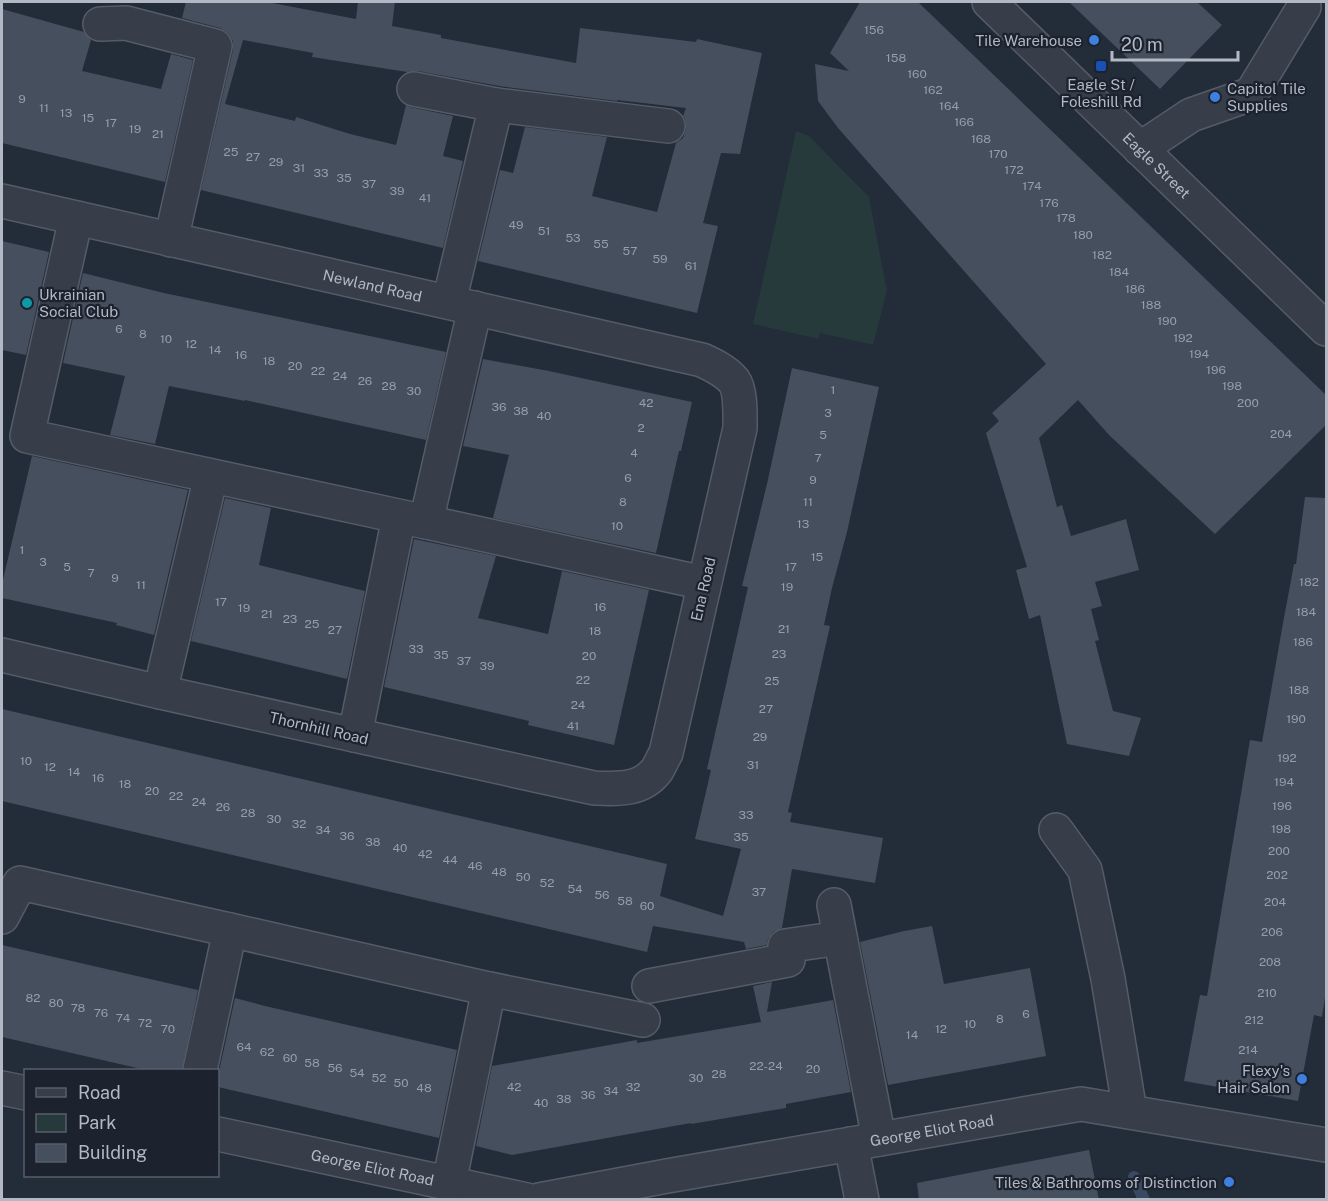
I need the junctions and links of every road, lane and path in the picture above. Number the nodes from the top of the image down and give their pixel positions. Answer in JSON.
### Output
{"nodes":[{"id":1,"x":989,"y":2,"type":"edge"},
{"id":2,"x":1304,"y":7,"type":"dead end"},
{"id":3,"x":100,"y":24,"type":"dead end"},
{"id":4,"x":414,"y":89,"type":"dead end"},
{"id":5,"x":496,"y":105,"type":"junction"},
{"id":6,"x":668,"y":126,"type":"dead end"},
{"id":7,"x":1140,"y":149,"type":"junction"},
{"id":8,"x":2,"y":201,"type":"edge"},
{"id":9,"x":76,"y":218,"type":"junction"},
{"id":10,"x":171,"y":240,"type":"junction"},
{"id":11,"x":462,"y":305,"type":"junction"},
{"id":12,"x":1326,"y":329,"type":"edge"},
{"id":13,"x":735,"y":382,"type":"joint"},
{"id":14,"x":211,"y":476,"type":"junction"},
{"id":15,"x":412,"y":519,"type":"junction"},
{"id":16,"x":704,"y":583,"type":"junction"},
{"id":17,"x":2,"y":654,"type":"edge"},
{"id":18,"x":160,"y":692,"type":"junction"},
{"id":19,"x":355,"y":735,"type":"junction"},
{"id":20,"x":638,"y":785,"type":"joint"},
{"id":21,"x":1056,"y":830,"type":"dead end"},
{"id":22,"x":11,"y":881,"type":"edge"},
{"id":23,"x":834,"y":905,"type":"dead end"},
{"id":24,"x":2,"y":917,"type":"edge"},
{"id":25,"x":230,"y":930,"type":"junction"},
{"id":26,"x":840,"y":938,"type":"junction"},
{"id":27,"x":649,"y":986,"type":"dead end"},
{"id":28,"x":489,"y":988,"type":"junction"},
{"id":29,"x":643,"y":1020,"type":"dead end"},
{"id":30,"x":200,"y":1069,"type":"edge"},
{"id":31,"x":2,"y":1088,"type":"edge"},
{"id":32,"x":24,"y":1093,"type":"edge"},
{"id":33,"x":1130,"y":1112,"type":"junction"},
{"id":34,"x":219,"y":1134,"type":"edge"},
{"id":35,"x":865,"y":1141,"type":"junction"},
{"id":36,"x":1326,"y":1145,"type":"edge"},
{"id":37,"x":448,"y":1183,"type":"junction"},
{"id":38,"x":401,"y":1187,"type":"edge"},
{"id":39,"x":669,"y":1188,"type":"edge"},
{"id":40,"x":528,"y":1200,"type":"edge"},
{"id":41,"x":539,"y":1200,"type":"edge"},
{"id":42,"x":862,"y":1200,"type":"edge"}],
"edges":[{"from":1,"to":7,"type":"street","name":"Eagle Street"},
{"from":2,"to":7,"type":"street"},
{"from":3,"to":10,"type":"street"},
{"from":4,"to":5,"type":"street"},
{"from":5,"to":6,"type":"street"},
{"from":5,"to":11,"type":"street"},
{"from":7,"to":12,"type":"street","name":"Eagle Street"},
{"from":8,"to":9,"type":"street","name":"Newland Road"},
{"from":9,"to":10,"type":"street","name":"Newland Road"},
{"from":9,"to":14,"type":"street"},
{"from":10,"to":11,"type":"street","name":"Newland Road"},
{"from":11,"to":13,"type":"street","name":"Newland Road"},
{"from":11,"to":15,"type":"street"},
{"from":13,"to":16,"type":"street","name":"Ena Road"},
{"from":14,"to":15,"type":"street"},
{"from":14,"to":18,"type":"street"},
{"from":15,"to":16,"type":"street"},
{"from":15,"to":19,"type":"street"},
{"from":16,"to":20,"type":"street","name":"Ena Road"},
{"from":17,"to":18,"type":"street","name":"Thornhill Road"},
{"from":18,"to":19,"type":"street","name":"Thornhill Road"},
{"from":19,"to":20,"type":"street","name":"Thornhill Road"},
{"from":21,"to":33,"type":"street"},
{"from":22,"to":24,"type":"street"},
{"from":22,"to":25,"type":"street"},
{"from":23,"to":26,"type":"street"},
{"from":25,"to":28,"type":"street"},
{"from":25,"to":30,"type":"street"},
{"from":26,"to":27,"type":"street"},
{"from":26,"to":35,"type":"street"},
{"from":28,"to":29,"type":"street"},
{"from":28,"to":37,"type":"street"},
{"from":31,"to":32,"type":"street"},
{"from":33,"to":35,"type":"street","name":"George Eliot Road"},
{"from":33,"to":36,"type":"street","name":"George Eliot Road"},
{"from":34,"to":38,"type":"street","name":"George Eliot Road"},
{"from":35,"to":39,"type":"street","name":"George Eliot Road"},
{"from":35,"to":42,"type":"street"},
{"from":37,"to":38,"type":"street","name":"George Eliot Road"},
{"from":37,"to":40,"type":"street","name":"George Eliot Road"},
{"from":39,"to":41,"type":"street","name":"George Eliot Road"}]}
